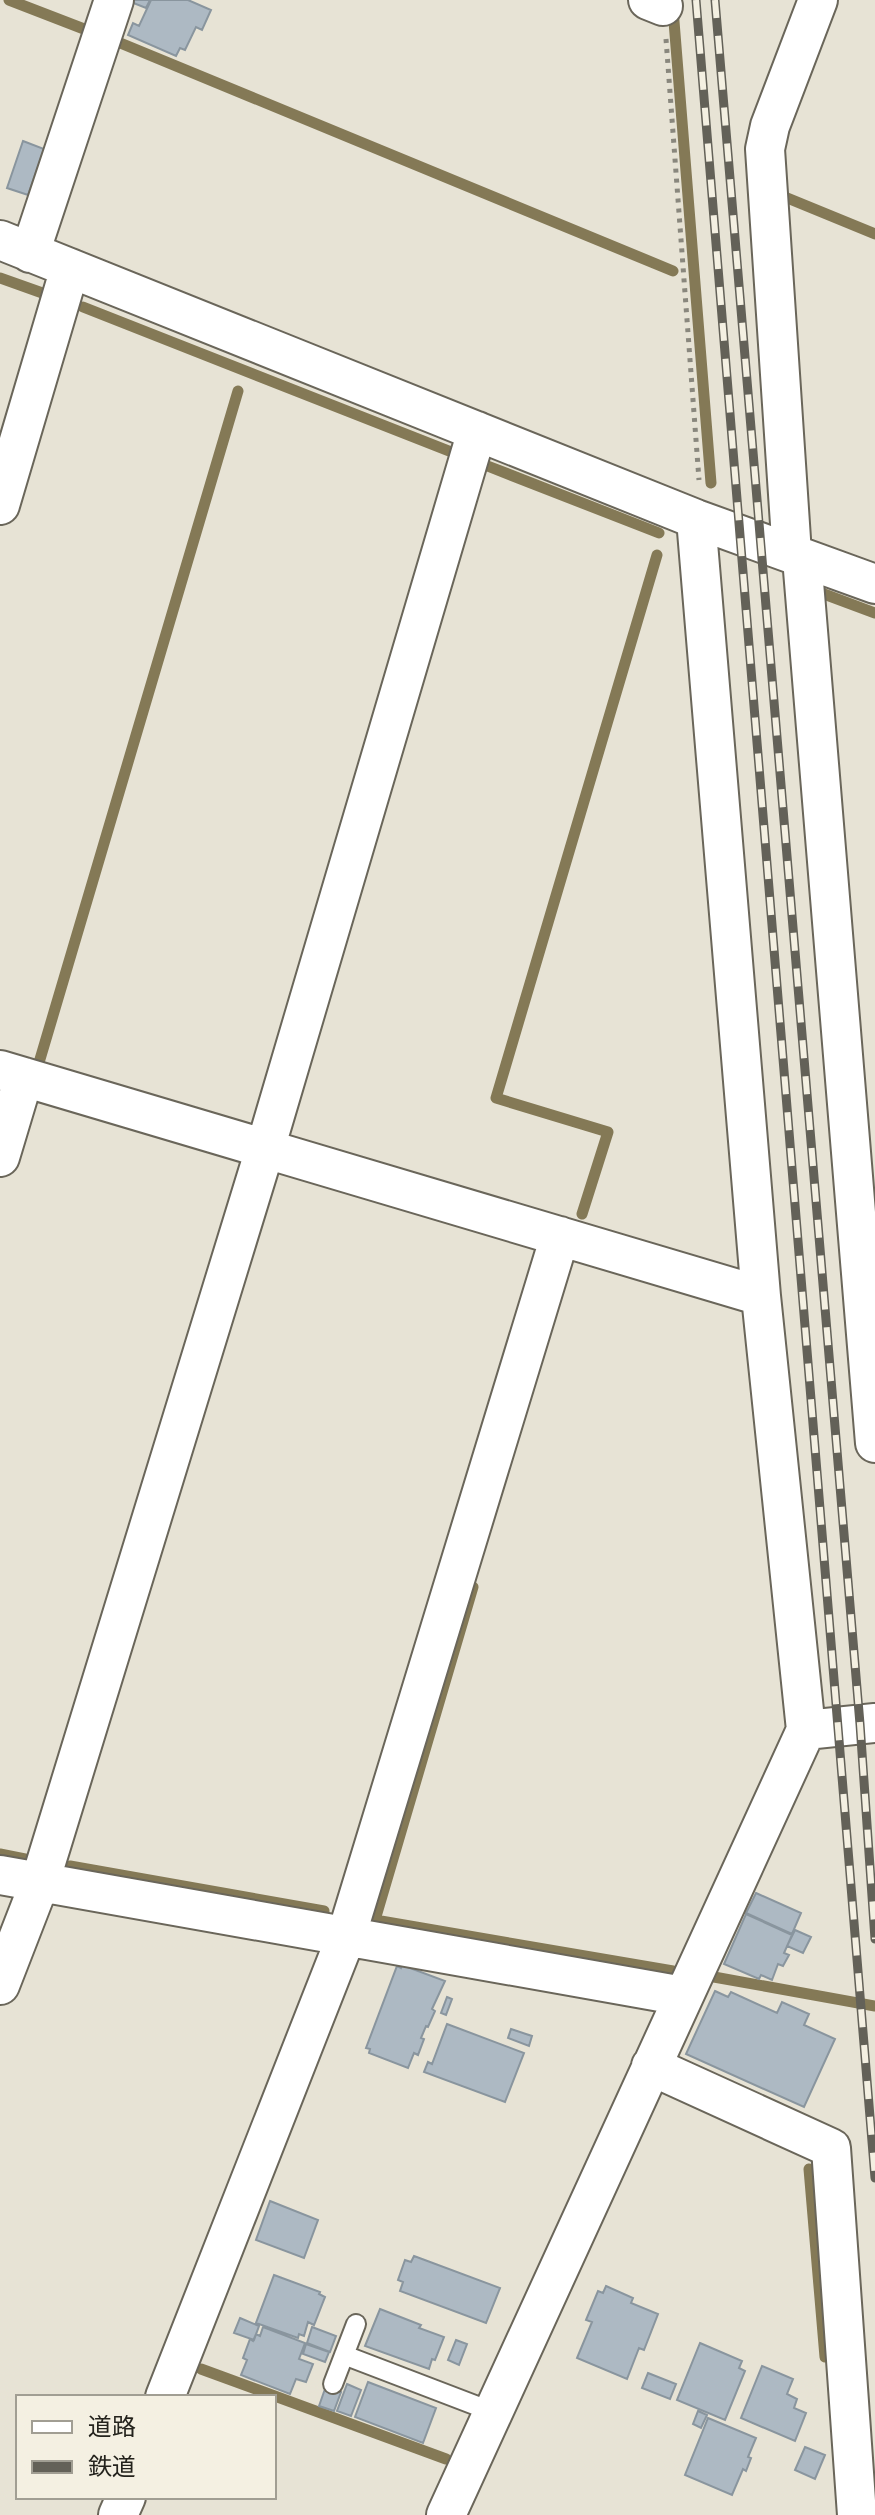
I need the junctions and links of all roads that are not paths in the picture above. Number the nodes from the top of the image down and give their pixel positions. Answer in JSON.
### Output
{"nodes":[{"id":1,"x":114,"y":0,"type":"edge"},
{"id":2,"x":818,"y":0,"type":"edge"},
{"id":3,"x":15,"y":246,"type":"edge"},
{"id":4,"x":70,"y":268,"type":"junction"},
{"id":5,"x":477,"y":431,"type":"junction"},
{"id":6,"x":0,"y":505,"type":"edge"},
{"id":7,"x":699,"y":520,"type":"junction"},
{"id":8,"x":797,"y":556,"type":"junction"},
{"id":9,"x":875,"y":584,"type":"edge"},
{"id":10,"x":12,"y":1074,"type":"edge"},
{"id":11,"x":265,"y":1149,"type":"junction"},
{"id":12,"x":0,"y":1157,"type":"edge"},
{"id":13,"x":560,"y":1236,"type":"junction"},
{"id":14,"x":761,"y":1296,"type":"junction"},
{"id":15,"x":875,"y":1443,"type":"edge"},
{"id":16,"x":875,"y":1723,"type":"edge"},
{"id":17,"x":806,"y":1730,"type":"junction"},
{"id":18,"x":0,"y":1875,"type":"edge"},
{"id":19,"x":40,"y":1882,"type":"junction"},
{"id":20,"x":346,"y":1937,"type":"junction"},
{"id":21,"x":0,"y":1985,"type":"edge"},
{"id":22,"x":683,"y":1996,"type":"junction"},
{"id":23,"x":651,"y":2066,"type":"junction"},
{"id":24,"x":356,"y":2324,"type":"dead end"},
{"id":25,"x":344,"y":2355,"type":"junction"},
{"id":26,"x":333,"y":2384,"type":"dead end"},
{"id":27,"x":166,"y":2395,"type":"edge"},
{"id":28,"x":493,"y":2412,"type":"junction"},
{"id":29,"x":446,"y":2515,"type":"edge"},
{"id":30,"x":857,"y":2515,"type":"edge"}],
"edges":[{"from":1,"to":3,"type":"street"},
{"from":2,"to":8,"type":"street"},
{"from":3,"to":4,"type":"street"},
{"from":4,"to":5,"type":"street"},
{"from":4,"to":6,"type":"street"},
{"from":5,"to":7,"type":"street"},
{"from":5,"to":11,"type":"street"},
{"from":7,"to":8,"type":"street"},
{"from":7,"to":14,"type":"street"},
{"from":8,"to":9,"type":"street"},
{"from":8,"to":15,"type":"street"},
{"from":10,"to":11,"type":"street"},
{"from":10,"to":12,"type":"street"},
{"from":11,"to":13,"type":"street"},
{"from":11,"to":19,"type":"street"},
{"from":13,"to":14,"type":"street"},
{"from":13,"to":20,"type":"street"},
{"from":14,"to":17,"type":"street"},
{"from":16,"to":17,"type":"street"},
{"from":17,"to":22,"type":"street"},
{"from":18,"to":19,"type":"street"},
{"from":19,"to":20,"type":"street"},
{"from":19,"to":21,"type":"street"},
{"from":20,"to":22,"type":"street"},
{"from":20,"to":27,"type":"street"},
{"from":22,"to":23,"type":"street"},
{"from":23,"to":28,"type":"street"},
{"from":23,"to":30,"type":"street"},
{"from":24,"to":25,"type":"lane"},
{"from":25,"to":26,"type":"lane"},
{"from":25,"to":28,"type":"lane"},
{"from":28,"to":29,"type":"street"}]}
